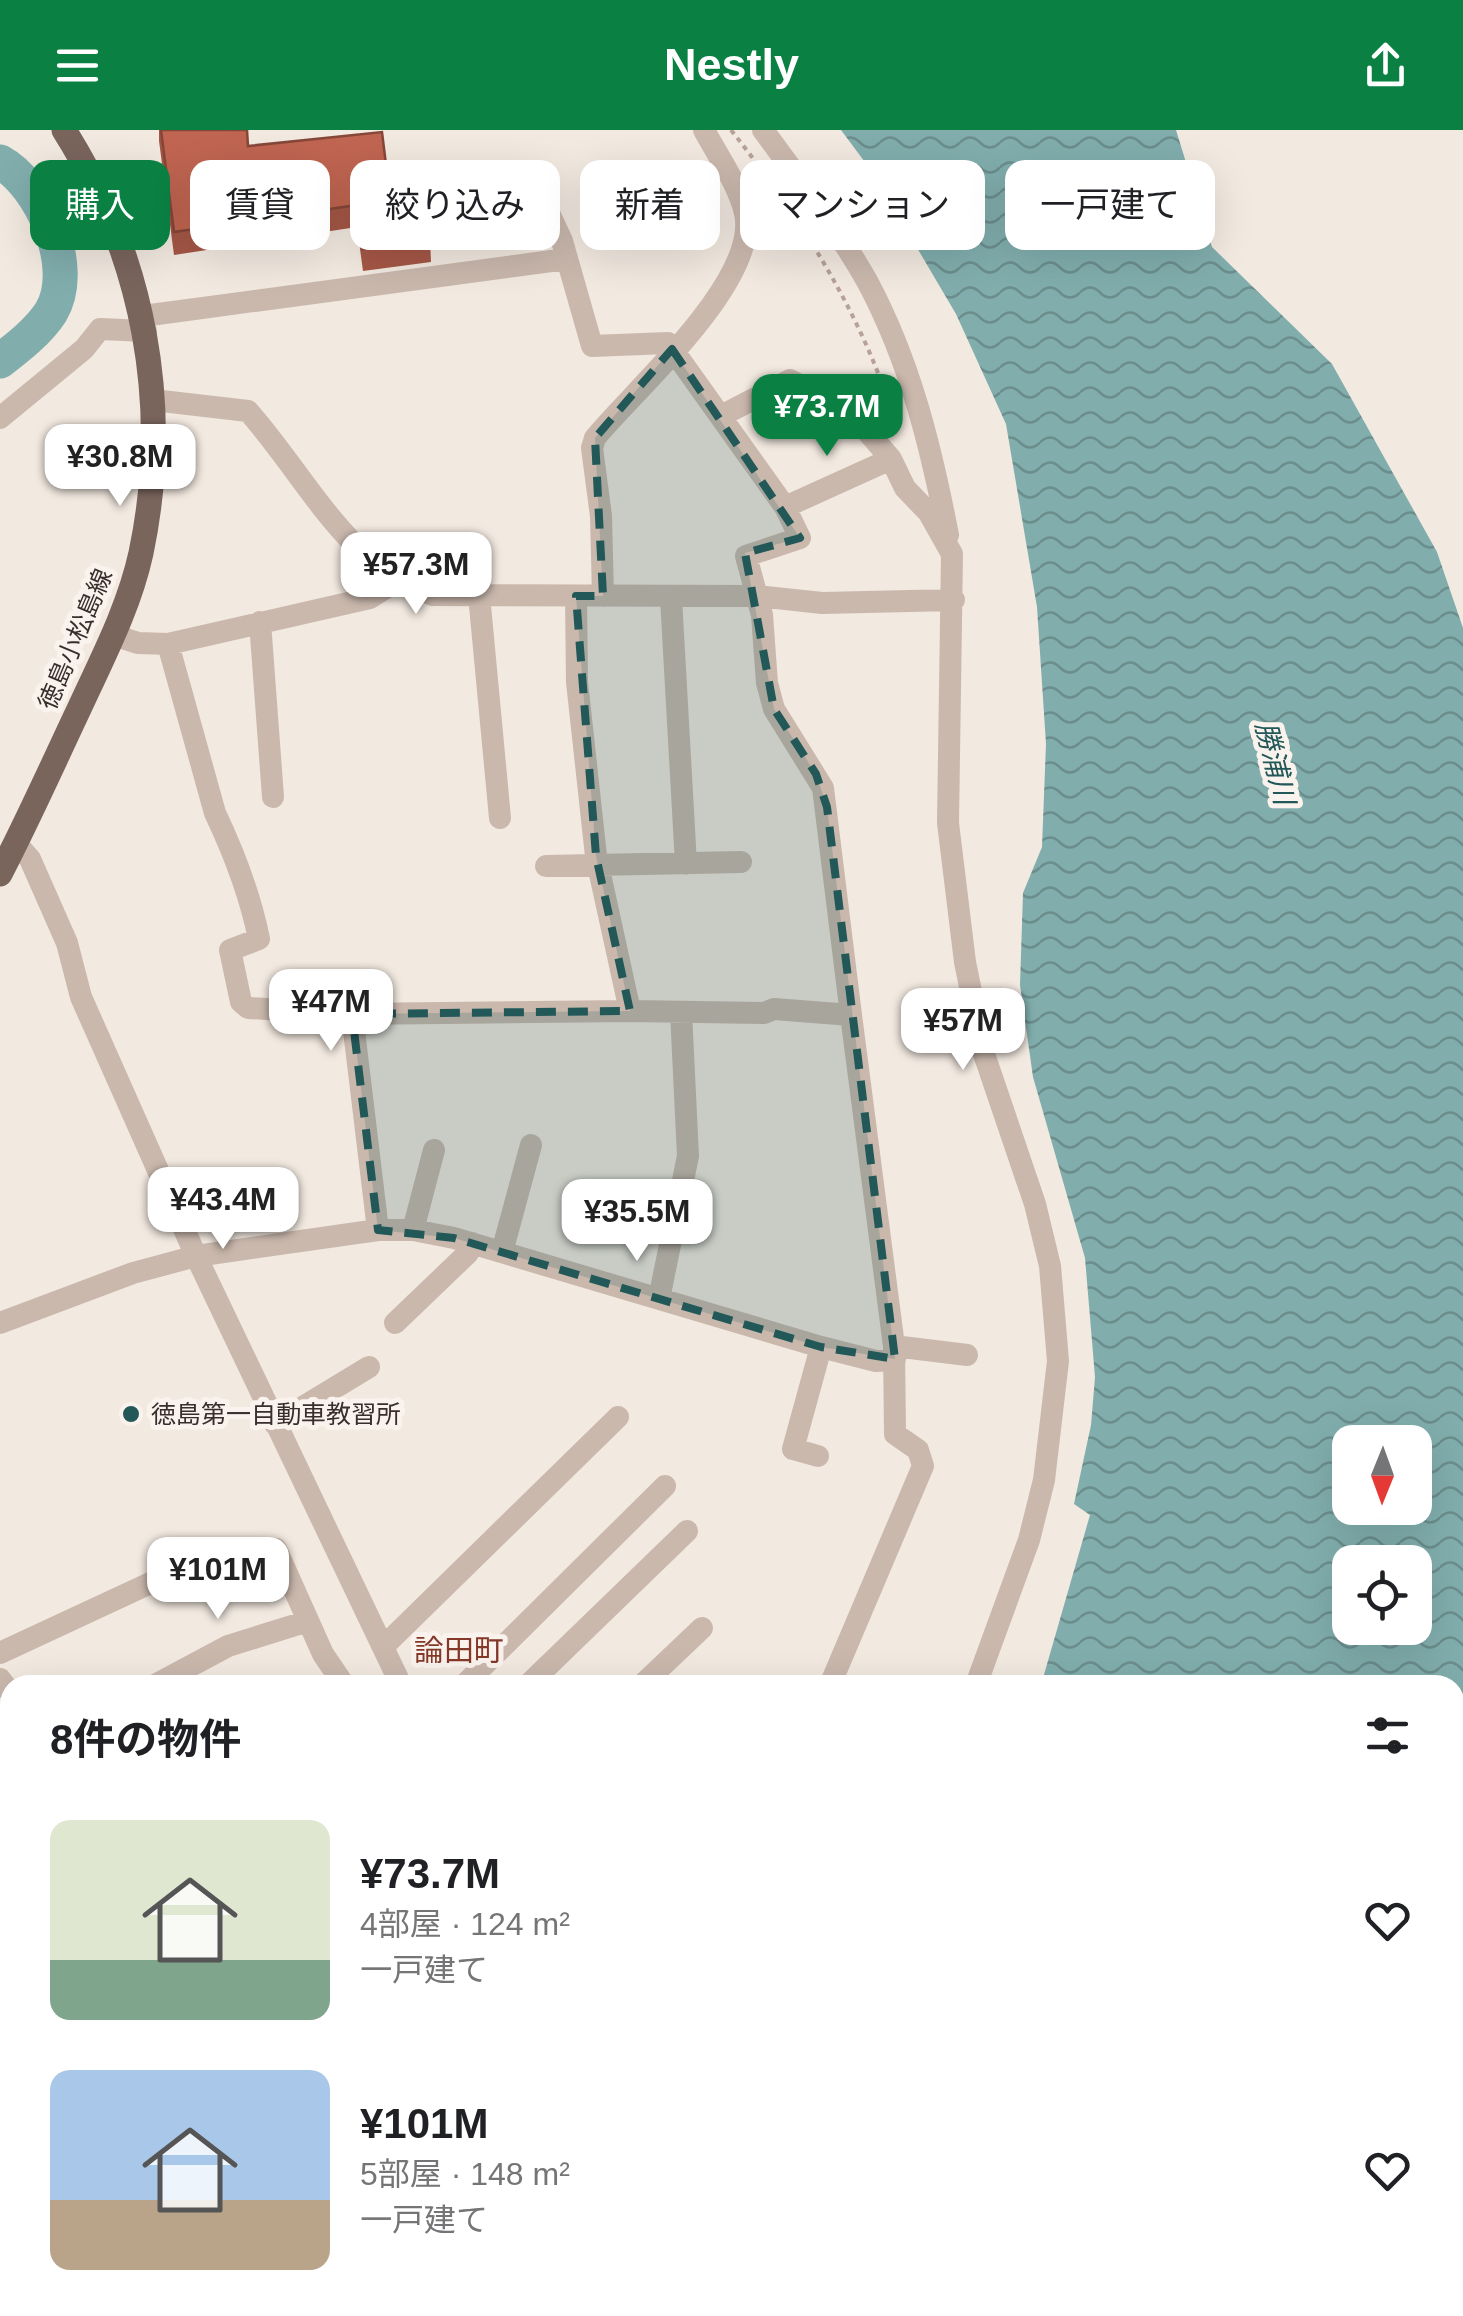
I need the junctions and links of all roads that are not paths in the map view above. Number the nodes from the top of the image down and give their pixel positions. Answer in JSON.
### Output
{"nodes":[{"id":1,"x":64,"y":130,"type":"edge"},
{"id":2,"x":704,"y":130,"type":"edge"},
{"id":3,"x":763,"y":130,"type":"edge"},
{"id":4,"x":560,"y":244,"type":"edge"},
{"id":5,"x":566,"y":259,"type":"junction"},
{"id":6,"x":144,"y":324,"type":"junction"},
{"id":7,"x":672,"y":349,"type":"junction"},
{"id":8,"x":153,"y":400,"type":"junction"},
{"id":9,"x":721,"y":416,"type":"junction"},
{"id":10,"x":0,"y":418,"type":"edge"},
{"id":11,"x":891,"y":459,"type":"junction"},
{"id":12,"x":785,"y":507,"type":"junction"},
{"id":13,"x":952,"y":554,"type":"junction"},
{"id":14,"x":396,"y":580,"type":"junction"},
{"id":15,"x":480,"y":595,"type":"junction"},
{"id":16,"x":576,"y":596,"type":"junction"},
{"id":17,"x":603,"y":596,"type":"junction"},
{"id":18,"x":757,"y":596,"type":"junction"},
{"id":19,"x":672,"y":598,"type":"junction"},
{"id":20,"x":949,"y":600,"type":"junction"},
{"id":21,"x":260,"y":622,"type":"junction"},
{"id":22,"x":113,"y":636,"type":"junction"},
{"id":23,"x":168,"y":644,"type":"junction"},
{"id":24,"x":274,"y":798,"type":"dead end"},
{"id":25,"x":500,"y":818,"type":"dead end"},
{"id":26,"x":16,"y":843,"type":"junction"},
{"id":27,"x":741,"y":862,"type":"dead end"},
{"id":28,"x":601,"y":864,"type":"junction"},
{"id":29,"x":686,"y":864,"type":"junction"},
{"id":30,"x":546,"y":866,"type":"dead end"},
{"id":31,"x":0,"y":874,"type":"edge"},
{"id":32,"x":630,"y":1011,"type":"junction"},
{"id":33,"x":681,"y":1012,"type":"junction"},
{"id":34,"x":352,"y":1014,"type":"junction"},
{"id":35,"x":851,"y":1015,"type":"junction"},
{"id":36,"x":531,"y":1146,"type":"dead end"},
{"id":37,"x":434,"y":1150,"type":"dead end"},
{"id":38,"x":378,"y":1230,"type":"junction"},
{"id":39,"x":413,"y":1230,"type":"junction"},
{"id":40,"x":472,"y":1243,"type":"junction"},
{"id":41,"x":502,"y":1252,"type":"junction"},
{"id":42,"x":196,"y":1256,"type":"junction"},
{"id":43,"x":659,"y":1298,"type":"junction"},
{"id":44,"x":395,"y":1322,"type":"dead end"},
{"id":45,"x":0,"y":1323,"type":"edge"},
{"id":46,"x":820,"y":1346,"type":"junction"},
{"id":47,"x":895,"y":1352,"type":"junction"},
{"id":48,"x":967,"y":1355,"type":"dead end"},
{"id":49,"x":369,"y":1367,"type":"dead end"},
{"id":50,"x":618,"y":1417,"type":"dead end"},
{"id":51,"x":275,"y":1424,"type":"junction"},
{"id":52,"x":818,"y":1456,"type":"dead end"},
{"id":53,"x":665,"y":1486,"type":"dead end"},
{"id":54,"x":686,"y":1531,"type":"dead end"},
{"id":55,"x":308,"y":1621,"type":"junction"},
{"id":56,"x":702,"y":1628,"type":"dead end"},
{"id":57,"x":383,"y":1647,"type":"junction"},
{"id":58,"x":0,"y":1652,"type":"edge"},
{"id":59,"x":174,"y":1675,"type":"edge"},
{"id":60,"x":338,"y":1675,"type":"edge"},
{"id":61,"x":396,"y":1675,"type":"edge"},
{"id":62,"x":474,"y":1675,"type":"edge"},
{"id":63,"x":538,"y":1675,"type":"edge"},
{"id":64,"x":653,"y":1675,"type":"edge"},
{"id":65,"x":834,"y":1675,"type":"edge"},
{"id":66,"x":980,"y":1675,"type":"edge"}],
"edges":[{"from":1,"to":6,"type":"main road","name":"徳島小松島線"},
{"from":2,"to":7,"type":"street"},
{"from":3,"to":13,"type":"street"},
{"from":4,"to":5,"type":"street"},
{"from":5,"to":6,"type":"street"},
{"from":5,"to":7,"type":"street"},
{"from":6,"to":8,"type":"main road","name":"徳島小松島線"},
{"from":6,"to":10,"type":"street"},
{"from":7,"to":9,"type":"street"},
{"from":7,"to":17,"type":"street"},
{"from":8,"to":14,"type":"street"},
{"from":8,"to":22,"type":"main road","name":"徳島小松島線"},
{"from":9,"to":11,"type":"street"},
{"from":9,"to":12,"type":"street"},
{"from":11,"to":12,"type":"street"},
{"from":11,"to":13,"type":"street"},
{"from":12,"to":18,"type":"street"},
{"from":13,"to":20,"type":"street"},
{"from":14,"to":15,"type":"street"},
{"from":14,"to":21,"type":"street"},
{"from":15,"to":16,"type":"street"},
{"from":15,"to":25,"type":"street"},
{"from":16,"to":17,"type":"street"},
{"from":16,"to":28,"type":"street"},
{"from":17,"to":19,"type":"street"},
{"from":18,"to":19,"type":"street"},
{"from":18,"to":20,"type":"street"},
{"from":18,"to":35,"type":"street"},
{"from":19,"to":29,"type":"street"},
{"from":20,"to":66,"type":"street"},
{"from":21,"to":23,"type":"street"},
{"from":21,"to":24,"type":"street"},
{"from":22,"to":23,"type":"street"},
{"from":22,"to":26,"type":"main road","name":"徳島小松島線"},
{"from":23,"to":34,"type":"street"},
{"from":26,"to":31,"type":"main road","name":"徳島小松島線"},
{"from":26,"to":42,"type":"street"},
{"from":27,"to":29,"type":"street"},
{"from":28,"to":29,"type":"street"},
{"from":28,"to":30,"type":"street"},
{"from":28,"to":32,"type":"street"},
{"from":32,"to":33,"type":"street"},
{"from":32,"to":34,"type":"street"},
{"from":33,"to":35,"type":"street"},
{"from":33,"to":43,"type":"street"},
{"from":34,"to":38,"type":"street"},
{"from":35,"to":47,"type":"street"},
{"from":36,"to":41,"type":"street"},
{"from":37,"to":39,"type":"street"},
{"from":38,"to":39,"type":"street"},
{"from":38,"to":42,"type":"street"},
{"from":39,"to":40,"type":"street"},
{"from":40,"to":41,"type":"street"},
{"from":40,"to":44,"type":"street"},
{"from":41,"to":43,"type":"street"},
{"from":42,"to":45,"type":"street"},
{"from":42,"to":51,"type":"street"},
{"from":43,"to":46,"type":"street"},
{"from":46,"to":47,"type":"street"},
{"from":46,"to":52,"type":"street"},
{"from":47,"to":48,"type":"street"},
{"from":47,"to":65,"type":"street"},
{"from":49,"to":51,"type":"street"},
{"from":50,"to":57,"type":"street"},
{"from":51,"to":57,"type":"street"},
{"from":53,"to":62,"type":"street"},
{"from":54,"to":63,"type":"street"},
{"from":55,"to":58,"type":"street"},
{"from":55,"to":59,"type":"street"},
{"from":55,"to":60,"type":"street"},
{"from":56,"to":64,"type":"street"},
{"from":57,"to":61,"type":"street"}]}
